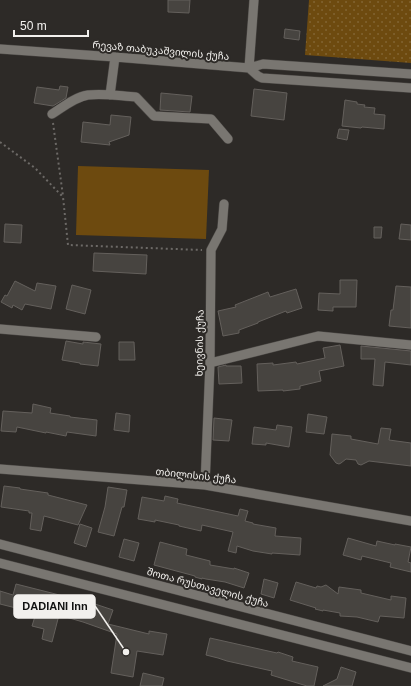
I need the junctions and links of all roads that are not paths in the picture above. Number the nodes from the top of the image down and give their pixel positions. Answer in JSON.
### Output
{"nodes":[{"id":1,"x":254,"y":0,"type":"edge"},
{"id":2,"x":0,"y":49,"type":"edge"},
{"id":3,"x":115,"y":57,"type":"junction"},
{"id":4,"x":249,"y":68,"type":"junction"},
{"id":5,"x":411,"y":74,"type":"edge"},
{"id":6,"x":411,"y":88,"type":"edge"},
{"id":7,"x":110,"y":95,"type":"junction"},
{"id":8,"x":52,"y":114,"type":"road end"},
{"id":9,"x":228,"y":139,"type":"dead end"},
{"id":10,"x":224,"y":204,"type":"dead end"},
{"id":11,"x":0,"y":329,"type":"edge"},
{"id":12,"x":96,"y":337,"type":"dead end"},
{"id":13,"x":411,"y":345,"type":"edge"},
{"id":14,"x":210,"y":363,"type":"junction"},
{"id":15,"x":0,"y":469,"type":"edge"},
{"id":16,"x":205,"y":484,"type":"junction"},
{"id":17,"x":411,"y":521,"type":"edge"},
{"id":18,"x":0,"y":544,"type":"edge"},
{"id":19,"x":0,"y":563,"type":"edge"},
{"id":20,"x":411,"y":651,"type":"edge"},
{"id":21,"x":411,"y":668,"type":"edge"}],
"edges":[{"from":1,"to":4,"type":"street"},
{"from":2,"to":3,"type":"street","name":"რევაზ თაბუკაშვილის ქუჩა"},
{"from":3,"to":4,"type":"street","name":"რევაზ თაბუკაშვილის ქუჩა"},
{"from":3,"to":7,"type":"street"},
{"from":4,"to":5,"type":"street","name":"რევაზ თაბუკაშვილის ქუჩა"},
{"from":4,"to":6,"type":"street","name":"რევაზ თაბუკაშვილის ქუჩა"},
{"from":7,"to":8,"type":"street"},
{"from":7,"to":9,"type":"street"},
{"from":10,"to":14,"type":"street","name":"ხეივნის ქუჩა"},
{"from":11,"to":12,"type":"street"},
{"from":13,"to":14,"type":"street"},
{"from":14,"to":16,"type":"street","name":"ხეივნის ქუჩა"},
{"from":15,"to":16,"type":"street","name":"თბილისის ქუჩა"},
{"from":16,"to":17,"type":"street","name":"თბილისის ქუჩა"},
{"from":18,"to":20,"type":"street","name":"შოთა რუსთაველის ქუჩა"},
{"from":19,"to":21,"type":"street"}]}
